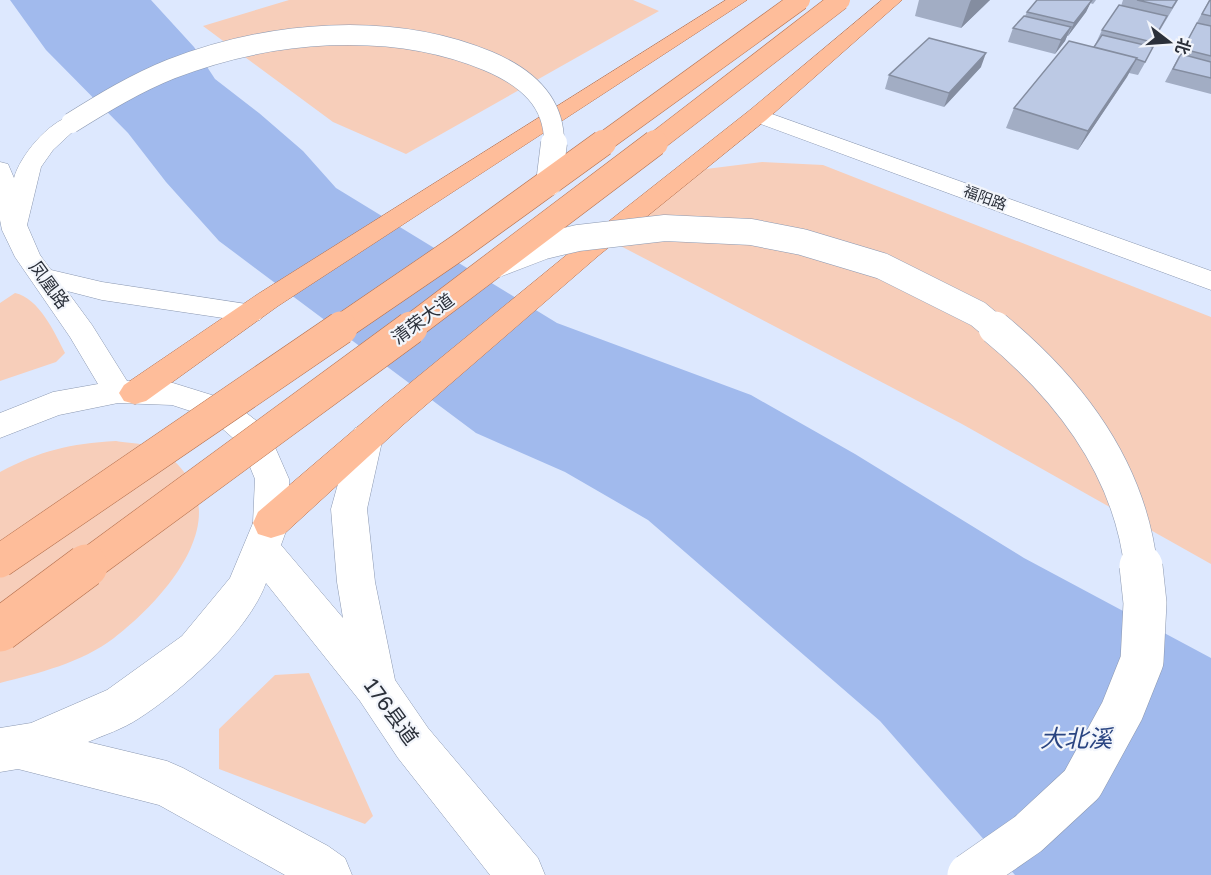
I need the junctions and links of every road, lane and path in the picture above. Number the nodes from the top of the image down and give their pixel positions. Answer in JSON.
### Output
{"nodes":[{"id":1,"x":738,"y":0,"type":"edge"},
{"id":2,"x":800,"y":0,"type":"edge"},
{"id":3,"x":840,"y":0,"type":"edge"},
{"id":4,"x":893,"y":0,"type":"edge"},
{"id":5,"x":758,"y":115,"type":"junction"},
{"id":6,"x":0,"y":169,"type":"edge"},
{"id":7,"x":549,"y":183,"type":"junction"},
{"id":8,"x":15,"y":230,"type":"junction"},
{"id":9,"x":497,"y":264,"type":"junction"},
{"id":10,"x":45,"y":277,"type":"junction"},
{"id":11,"x":1211,"y":280,"type":"edge"},
{"id":12,"x":259,"y":307,"type":"junction"},
{"id":13,"x":126,"y":393,"type":"junction"},
{"id":14,"x":0,"y":426,"type":"edge"},
{"id":15,"x":380,"y":426,"type":"junction"},
{"id":16,"x":266,"y":536,"type":"junction"},
{"id":17,"x":0,"y":561,"type":"edge"},
{"id":18,"x":0,"y":630,"type":"edge"},
{"id":19,"x":375,"y":687,"type":"junction"},
{"id":20,"x":9,"y":749,"type":"edge"},
{"id":21,"x":328,"y":875,"type":"edge"},
{"id":22,"x":521,"y":875,"type":"edge"},
{"id":23,"x":969,"y":875,"type":"edge"}],
"edges":[{"from":1,"to":12,"type":"main road"},
{"from":2,"to":7,"type":"main road","bridge":true},
{"from":3,"to":9,"type":"main road","name":"清荣大道","bridge":true},
{"from":4,"to":5,"type":"main road"},
{"from":5,"to":11,"type":"street","name":"福阳路"},
{"from":5,"to":15,"type":"main road"},
{"from":6,"to":8,"type":"street","name":"凤凰路"},
{"from":7,"to":8,"type":"street","bridge":true},
{"from":7,"to":17,"type":"main road","bridge":true},
{"from":8,"to":10,"type":"street","name":"凤凰路"},
{"from":9,"to":18,"type":"main road","name":"清荣大道","bridge":true},
{"from":9,"to":23,"type":"street","bridge":true},
{"from":10,"to":12,"type":"street"},
{"from":10,"to":13,"type":"street","name":"凤凰路"},
{"from":12,"to":13,"type":"main road"},
{"from":13,"to":14,"type":"street"},
{"from":13,"to":16,"type":"street"},
{"from":15,"to":16,"type":"main road"},
{"from":15,"to":19,"type":"street"},
{"from":16,"to":19,"type":"street","name":"176县道"},
{"from":16,"to":20,"type":"street"},
{"from":19,"to":22,"type":"street","name":"176县道"},
{"from":20,"to":21,"type":"street"}]}
